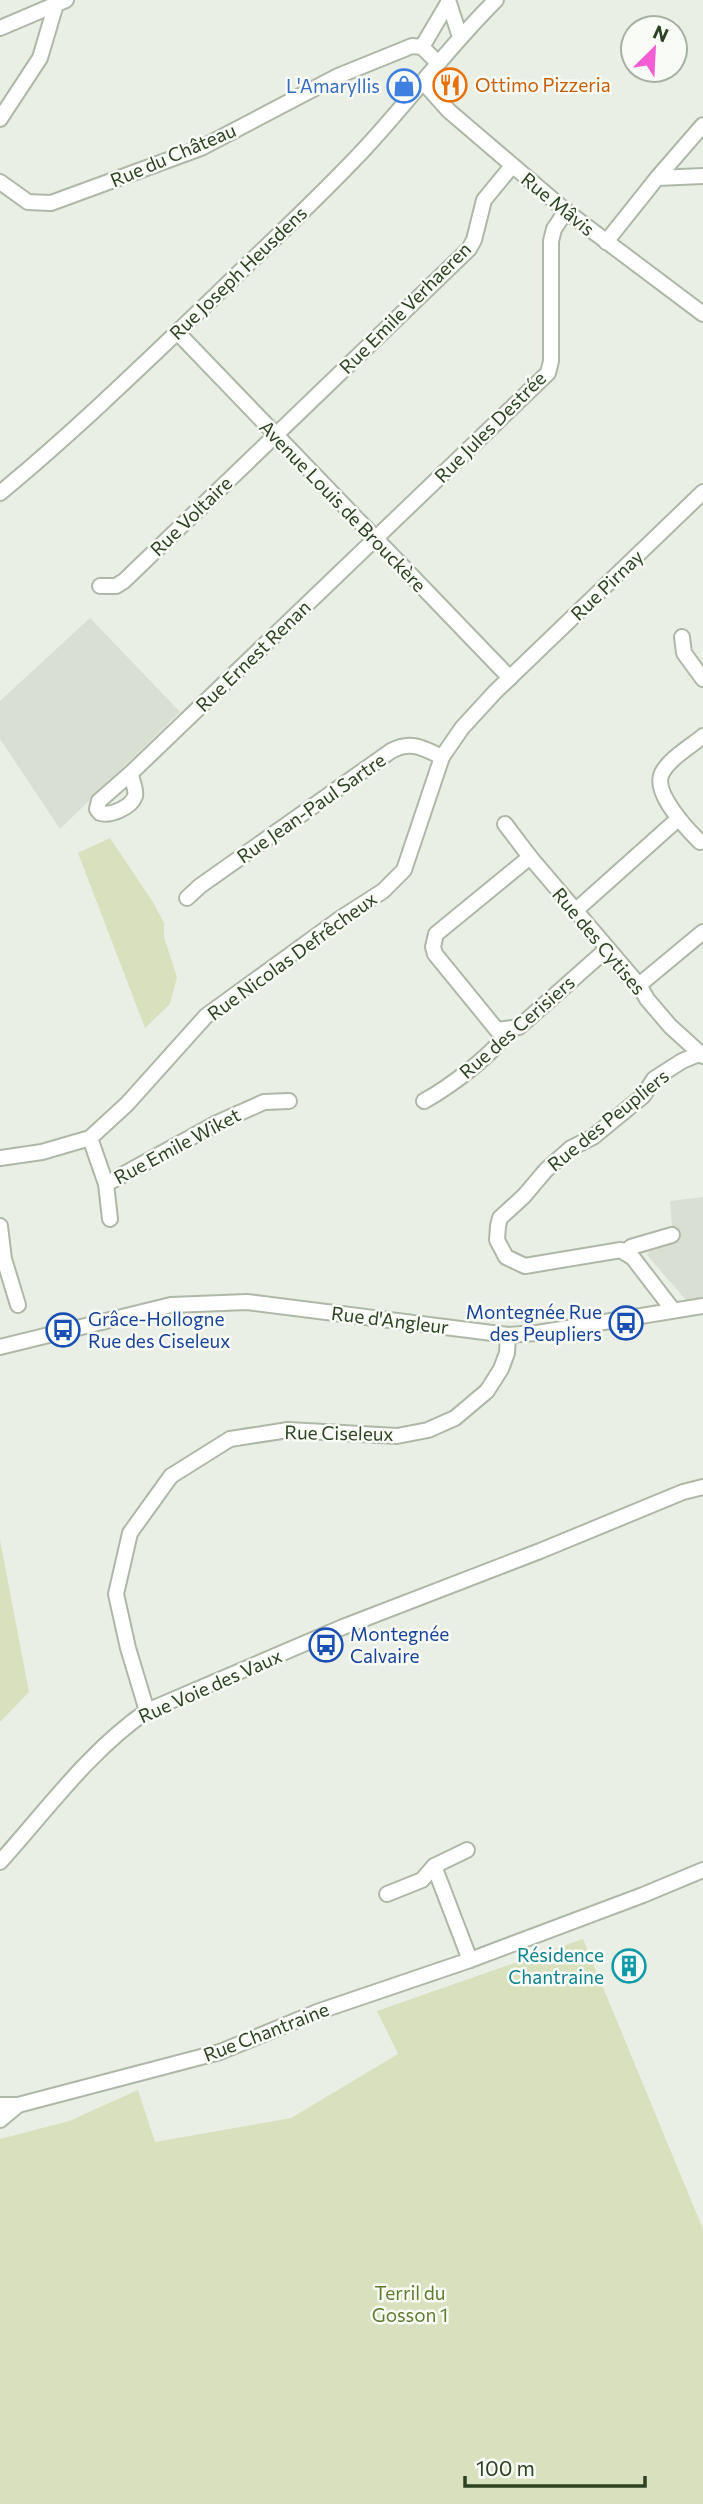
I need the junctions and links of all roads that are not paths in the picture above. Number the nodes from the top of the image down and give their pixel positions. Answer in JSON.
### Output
{"nodes":[{"id":1,"x":496,"y":0,"type":"edge"},
{"id":2,"x":448,"y":1,"type":"edge"},
{"id":3,"x":61,"y":2,"type":"edge"},
{"id":4,"x":0,"y":28,"type":"edge"},
{"id":5,"x":460,"y":37,"type":"junction"},
{"id":6,"x":422,"y":47,"type":"junction"},
{"id":7,"x":438,"y":63,"type":"junction"},
{"id":8,"x":424,"y":83,"type":"junction"},
{"id":9,"x":0,"y":119,"type":"edge"},
{"id":10,"x":703,"y":125,"type":"edge"},
{"id":11,"x":687,"y":142,"type":"junction"},
{"id":12,"x":512,"y":166,"type":"junction"},
{"id":13,"x":700,"y":175,"type":"edge"},
{"id":14,"x":656,"y":178,"type":"junction"},
{"id":15,"x":0,"y":182,"type":"edge"},
{"id":16,"x":566,"y":211,"type":"junction"},
{"id":17,"x":606,"y":242,"type":"junction"},
{"id":18,"x":703,"y":314,"type":"edge"},
{"id":19,"x":177,"y":332,"type":"junction"},
{"id":20,"x":275,"y":435,"type":"junction"},
{"id":21,"x":0,"y":492,"type":"edge"},
{"id":22,"x":703,"y":492,"type":"edge"},
{"id":23,"x":375,"y":539,"type":"junction"},
{"id":24,"x":100,"y":586,"type":"dead end"},
{"id":25,"x":682,"y":636,"type":"dead end"},
{"id":26,"x":510,"y":678,"type":"junction"},
{"id":27,"x":703,"y":679,"type":"edge"},
{"id":28,"x":703,"y":736,"type":"edge"},
{"id":29,"x":442,"y":757,"type":"junction"},
{"id":30,"x":131,"y":773,"type":"dead end"},
{"id":31,"x":678,"y":819,"type":"junction"},
{"id":32,"x":505,"y":824,"type":"dead end"},
{"id":33,"x":700,"y":842,"type":"dead end"},
{"id":34,"x":530,"y":857,"type":"junction"},
{"id":35,"x":187,"y":898,"type":"dead end"},
{"id":36,"x":575,"y":911,"type":"junction"},
{"id":37,"x":703,"y":932,"type":"edge"},
{"id":38,"x":607,"y":949,"type":"junction"},
{"id":39,"x":639,"y":985,"type":"junction"},
{"id":40,"x":509,"y":1029,"type":"junction"},
{"id":41,"x":701,"y":1055,"type":"edge"},
{"id":42,"x":289,"y":1101,"type":"dead end"},
{"id":43,"x":424,"y":1101,"type":"dead end"},
{"id":44,"x":90,"y":1138,"type":"junction"},
{"id":45,"x":0,"y":1158,"type":"edge"},
{"id":46,"x":106,"y":1184,"type":"junction"},
{"id":47,"x":110,"y":1219,"type":"dead end"},
{"id":48,"x":0,"y":1226,"type":"edge"},
{"id":49,"x":672,"y":1235,"type":"dead end"},
{"id":50,"x":625,"y":1253,"type":"junction"},
{"id":51,"x":18,"y":1305,"type":"dead end"},
{"id":52,"x":703,"y":1306,"type":"edge"},
{"id":53,"x":673,"y":1310,"type":"junction"},
{"id":54,"x":508,"y":1335,"type":"junction"},
{"id":55,"x":0,"y":1347,"type":"edge"},
{"id":56,"x":703,"y":1487,"type":"edge"},
{"id":57,"x":147,"y":1711,"type":"junction"},
{"id":58,"x":467,"y":1850,"type":"dead end"},
{"id":59,"x":0,"y":1862,"type":"edge"},
{"id":60,"x":434,"y":1866,"type":"junction"},
{"id":61,"x":703,"y":1870,"type":"edge"},
{"id":62,"x":387,"y":1894,"type":"dead end"},
{"id":63,"x":470,"y":1960,"type":"junction"},
{"id":64,"x":0,"y":2105,"type":"edge"},
{"id":65,"x":18,"y":2105,"type":"junction"},
{"id":66,"x":0,"y":2120,"type":"edge"}],
"edges":[{"from":1,"to":5,"type":"street","name":"Rue Joseph Heusdens"},
{"from":2,"to":5,"type":"street"},
{"from":2,"to":6,"type":"street"},
{"from":3,"to":4,"type":"street"},
{"from":3,"to":9,"type":"street"},
{"from":5,"to":7,"type":"street","name":"Rue Joseph Heusdens"},
{"from":6,"to":7,"type":"street"},
{"from":6,"to":15,"type":"street","name":"Rue du Château"},
{"from":7,"to":8,"type":"street","name":"Rue Joseph Heusdens"},
{"from":8,"to":12,"type":"street","name":"Rue Mâvis"},
{"from":8,"to":19,"type":"street","name":"Rue Joseph Heusdens"},
{"from":10,"to":11,"type":"street"},
{"from":11,"to":13,"type":"street"},
{"from":11,"to":14,"type":"street"},
{"from":12,"to":16,"type":"street","name":"Rue Mâvis"},
{"from":12,"to":20,"type":"street","name":"Rue Emile Verhaeren"},
{"from":13,"to":14,"type":"street"},
{"from":14,"to":17,"type":"street"},
{"from":16,"to":17,"type":"street","name":"Rue Mâvis"},
{"from":16,"to":23,"type":"street","name":"Rue Jules Destrée"},
{"from":17,"to":18,"type":"street","name":"Rue Mâvis"},
{"from":19,"to":20,"type":"street","name":"Avenue Louis de Brouckère"},
{"from":19,"to":21,"type":"street","name":"Rue Joseph Heusdens"},
{"from":20,"to":23,"type":"street","name":"Avenue Louis de Brouckère"},
{"from":20,"to":24,"type":"street","name":"Rue Voltaire"},
{"from":22,"to":26,"type":"street","name":"Rue Pirnay"},
{"from":23,"to":26,"type":"street","name":"Avenue Louis de Brouckère"},
{"from":23,"to":30,"type":"street","name":"Rue Ernest Renan"},
{"from":25,"to":27,"type":"street"},
{"from":26,"to":29,"type":"street","name":"Rue Nicolas Defrêcheux"},
{"from":28,"to":31,"type":"street"},
{"from":29,"to":35,"type":"street","name":"Rue Jean-Paul Sartre"},
{"from":29,"to":44,"type":"street","name":"Rue Nicolas Defrêcheux"},
{"from":31,"to":33,"type":"street"},
{"from":31,"to":36,"type":"street"},
{"from":32,"to":34,"type":"street","name":"Rue des Cytises"},
{"from":34,"to":36,"type":"street","name":"Rue des Cytises"},
{"from":34,"to":40,"type":"street"},
{"from":36,"to":38,"type":"street","name":"Rue des Cytises"},
{"from":37,"to":39,"type":"street"},
{"from":38,"to":39,"type":"street","name":"Rue des Cytises"},
{"from":38,"to":40,"type":"street","name":"Rue des Cerisiers"},
{"from":39,"to":41,"type":"street","name":"Rue des Cytises"},
{"from":40,"to":43,"type":"street","name":"Rue des Cerisiers"},
{"from":41,"to":50,"type":"street","name":"Rue des Peupliers"},
{"from":42,"to":46,"type":"street","name":"Rue Emile Wiket"},
{"from":44,"to":45,"type":"street","name":"Rue Nicolas Defrêcheux"},
{"from":44,"to":46,"type":"street","name":"Rue Emile Wiket"},
{"from":46,"to":47,"type":"street","name":"Rue Emile Wiket"},
{"from":48,"to":51,"type":"street"},
{"from":49,"to":50,"type":"street","name":"Rue des Peupliers"},
{"from":50,"to":53,"type":"street"},
{"from":52,"to":53,"type":"street","name":"Rue d'Angleur"},
{"from":53,"to":54,"type":"street","name":"Rue d'Angleur"},
{"from":54,"to":55,"type":"street","name":"Rue d'Angleur"},
{"from":54,"to":57,"type":"street","name":"Rue Ciseleux"},
{"from":56,"to":57,"type":"street","name":"Rue Voie des Vaux"},
{"from":57,"to":59,"type":"street","name":"Rue Voie des Vaux"},
{"from":58,"to":60,"type":"street"},
{"from":60,"to":62,"type":"street"},
{"from":60,"to":63,"type":"street"},
{"from":61,"to":63,"type":"street","name":"Rue Chantraine"},
{"from":63,"to":65,"type":"street","name":"Rue Chantraine"},
{"from":64,"to":65,"type":"street","name":"Rue Chantraine"},
{"from":65,"to":66,"type":"street","name":"Rue Chantraine"}]}
